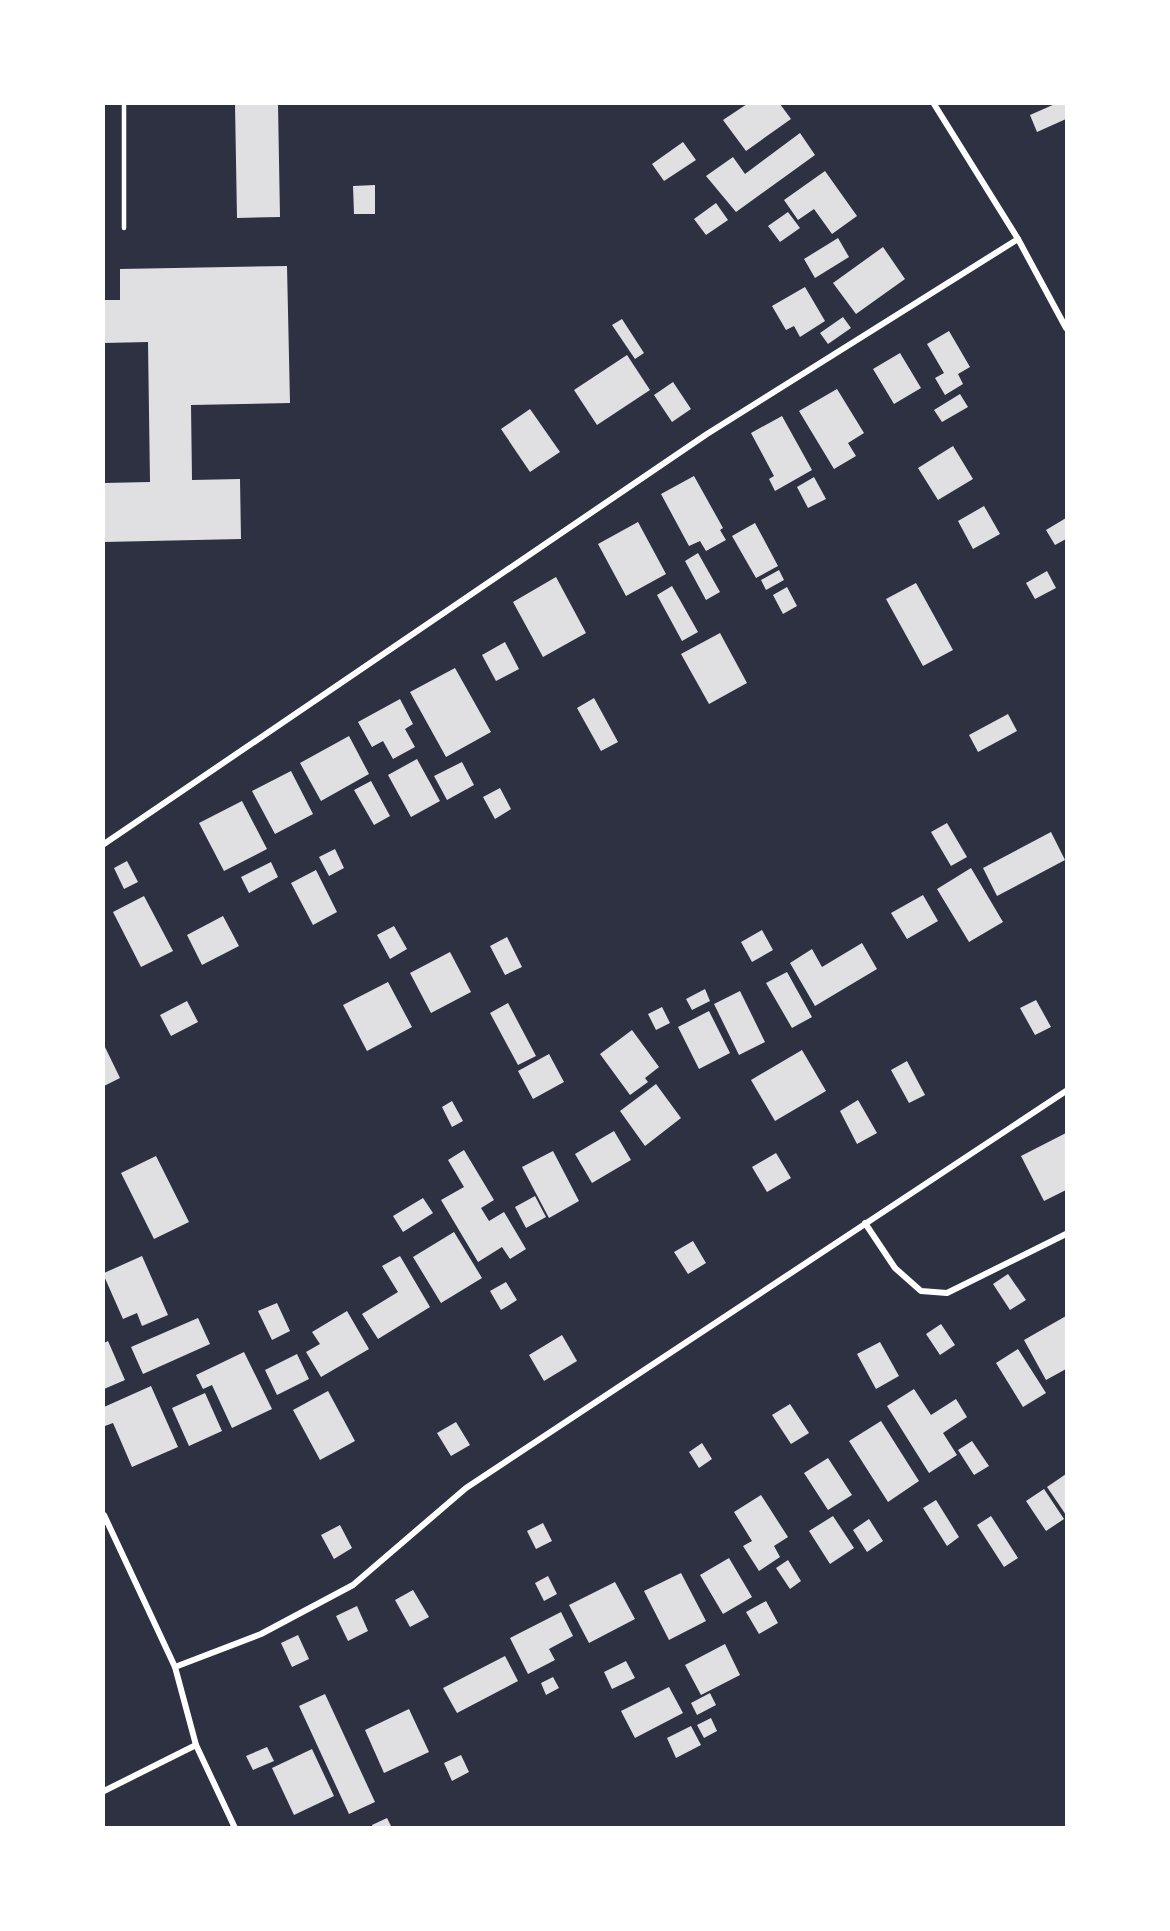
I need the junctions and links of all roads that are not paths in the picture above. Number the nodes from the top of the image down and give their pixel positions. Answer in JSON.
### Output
{"nodes":[{"id":1,"x":124,"y":104,"type":"edge"},
{"id":2,"x":934,"y":104,"type":"edge"},
{"id":3,"x":124,"y":228,"type":"dead end"},
{"id":4,"x":1018,"y":239,"type":"junction"},
{"id":5,"x":1066,"y":328,"type":"edge"},
{"id":6,"x":104,"y":844,"type":"edge"},
{"id":7,"x":1066,"y":1091,"type":"edge"},
{"id":8,"x":865,"y":1223,"type":"junction"},
{"id":9,"x":1066,"y":1234,"type":"edge"},
{"id":10,"x":104,"y":1515,"type":"edge"},
{"id":11,"x":175,"y":1667,"type":"junction"},
{"id":12,"x":196,"y":1745,"type":"junction"},
{"id":13,"x":104,"y":1791,"type":"edge"},
{"id":14,"x":235,"y":1827,"type":"edge"}],
"edges":[{"from":1,"to":3,"type":"lane"},
{"from":2,"to":4,"type":"street"},
{"from":4,"to":5,"type":"street"},
{"from":4,"to":6,"type":"street"},
{"from":7,"to":8,"type":"street"},
{"from":8,"to":9,"type":"street"},
{"from":8,"to":11,"type":"street"},
{"from":10,"to":11,"type":"street"},
{"from":11,"to":12,"type":"street"},
{"from":12,"to":13,"type":"street"},
{"from":12,"to":14,"type":"street"}]}
